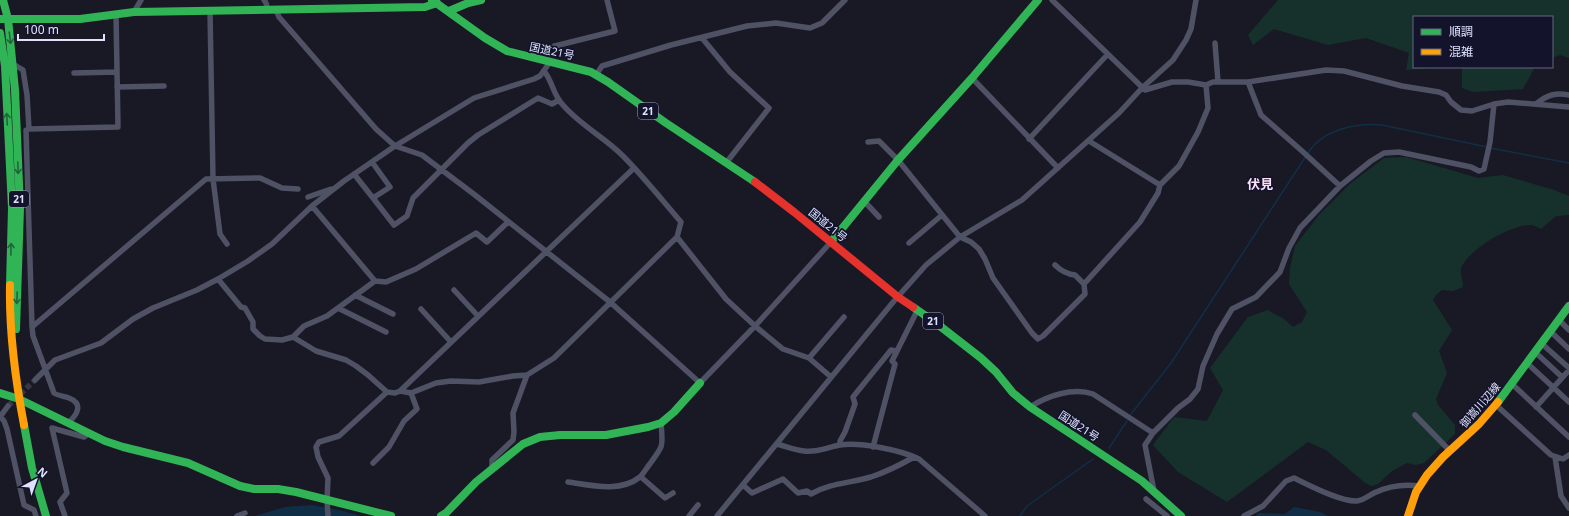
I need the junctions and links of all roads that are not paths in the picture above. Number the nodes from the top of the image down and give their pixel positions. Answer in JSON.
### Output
{"nodes":[{"id":1,"x":3,"y":0,"type":"edge"},
{"id":2,"x":141,"y":0,"type":"edge"},
{"id":3,"x":264,"y":0,"type":"edge"},
{"id":4,"x":481,"y":0,"type":"edge"},
{"id":5,"x":607,"y":0,"type":"edge"},
{"id":6,"x":845,"y":0,"type":"edge"},
{"id":7,"x":1038,"y":0,"type":"edge"},
{"id":8,"x":1052,"y":0,"type":"edge"},
{"id":9,"x":1196,"y":0,"type":"edge"},
{"id":10,"x":435,"y":1,"type":"edge"},
{"id":11,"x":272,"y":10,"type":"junction"},
{"id":12,"x":210,"y":11,"type":"junction"},
{"id":13,"x":449,"y":11,"type":"junction"},
{"id":14,"x":134,"y":12,"type":"junction"},
{"id":15,"x":116,"y":14,"type":"junction"},
{"id":16,"x":4,"y":19,"type":"edge"},
{"id":17,"x":0,"y":33,"type":"edge"},
{"id":18,"x":702,"y":38,"type":"junction"},
{"id":19,"x":1215,"y":43,"type":"dead end"},
{"id":20,"x":1108,"y":55,"type":"junction"},
{"id":21,"x":531,"y":58,"type":"junction"},
{"id":22,"x":550,"y":62,"type":"junction"},
{"id":23,"x":13,"y":64,"type":"junction"},
{"id":24,"x":544,"y":71,"type":"junction"},
{"id":25,"x":117,"y":72,"type":"junction"},
{"id":26,"x":74,"y":73,"type":"dead end"},
{"id":27,"x":596,"y":75,"type":"junction"},
{"id":28,"x":972,"y":78,"type":"junction"},
{"id":29,"x":1218,"y":82,"type":"junction"},
{"id":30,"x":1248,"y":82,"type":"junction"},
{"id":31,"x":1206,"y":85,"type":"junction"},
{"id":32,"x":164,"y":86,"type":"dead end"},
{"id":33,"x":117,"y":87,"type":"junction"},
{"id":34,"x":1142,"y":88,"type":"junction"},
{"id":35,"x":1569,"y":95,"type":"edge"},
{"id":36,"x":559,"y":100,"type":"junction"},
{"id":37,"x":1494,"y":104,"type":"junction"},
{"id":38,"x":1536,"y":104,"type":"junction"},
{"id":39,"x":1569,"y":107,"type":"edge"},
{"id":40,"x":29,"y":129,"type":"junction"},
{"id":41,"x":1029,"y":139,"type":"junction"},
{"id":42,"x":1089,"y":141,"type":"junction"},
{"id":43,"x":868,"y":142,"type":"dead end"},
{"id":44,"x":395,"y":146,"type":"junction"},
{"id":45,"x":898,"y":160,"type":"junction"},
{"id":46,"x":372,"y":162,"type":"junction"},
{"id":47,"x":726,"y":163,"type":"junction"},
{"id":48,"x":634,"y":168,"type":"junction"},
{"id":49,"x":1058,"y":168,"type":"junction"},
{"id":50,"x":442,"y":169,"type":"junction"},
{"id":51,"x":354,"y":174,"type":"junction"},
{"id":52,"x":213,"y":179,"type":"junction"},
{"id":53,"x":1160,"y":185,"type":"junction"},
{"id":54,"x":1340,"y":186,"type":"junction"},
{"id":55,"x":298,"y":188,"type":"dead end"},
{"id":56,"x":335,"y":188,"type":"junction"},
{"id":57,"x":308,"y":197,"type":"dead end"},
{"id":58,"x":373,"y":198,"type":"junction"},
{"id":59,"x":864,"y":201,"type":"junction"},
{"id":60,"x":312,"y":206,"type":"junction"},
{"id":61,"x":942,"y":215,"type":"junction"},
{"id":62,"x":879,"y":217,"type":"dead end"},
{"id":63,"x":508,"y":222,"type":"junction"},
{"id":64,"x":677,"y":237,"type":"junction"},
{"id":65,"x":960,"y":237,"type":"junction"},
{"id":66,"x":831,"y":242,"type":"junction"},
{"id":67,"x":909,"y":243,"type":"dead end"},
{"id":68,"x":227,"y":244,"type":"dead end"},
{"id":69,"x":546,"y":251,"type":"junction"},
{"id":70,"x":1055,"y":265,"type":"dead end"},
{"id":71,"x":218,"y":279,"type":"junction"},
{"id":72,"x":375,"y":281,"type":"junction"},
{"id":73,"x":1084,"y":284,"type":"junction"},
{"id":74,"x":454,"y":290,"type":"dead end"},
{"id":75,"x":355,"y":295,"type":"junction"},
{"id":76,"x":898,"y":297,"type":"junction"},
{"id":77,"x":610,"y":302,"type":"junction"},
{"id":78,"x":1569,"y":306,"type":"edge"},
{"id":79,"x":338,"y":308,"type":"junction"},
{"id":80,"x":421,"y":308,"type":"dead end"},
{"id":81,"x":917,"y":311,"type":"junction"},
{"id":82,"x":392,"y":314,"type":"dead end"},
{"id":83,"x":478,"y":316,"type":"junction"},
{"id":84,"x":844,"y":316,"type":"dead end"},
{"id":85,"x":1558,"y":320,"type":"junction"},
{"id":86,"x":755,"y":326,"type":"junction"},
{"id":87,"x":32,"y":327,"type":"junction"},
{"id":88,"x":1569,"y":330,"type":"edge"},
{"id":89,"x":1550,"y":331,"type":"junction"},
{"id":90,"x":386,"y":332,"type":"dead end"},
{"id":91,"x":293,"y":337,"type":"junction"},
{"id":92,"x":451,"y":342,"type":"junction"},
{"id":93,"x":1542,"y":343,"type":"junction"},
{"id":94,"x":1569,"y":349,"type":"edge"},
{"id":95,"x":896,"y":352,"type":"junction"},
{"id":96,"x":1535,"y":352,"type":"junction"},
{"id":97,"x":809,"y":358,"type":"junction"},
{"id":98,"x":1527,"y":363,"type":"junction"},
{"id":99,"x":1569,"y":369,"type":"edge"},
{"id":100,"x":44,"y":370,"type":"junction"},
{"id":101,"x":528,"y":375,"type":"junction"},
{"id":102,"x":832,"y":377,"type":"junction"},
{"id":103,"x":1562,"y":377,"type":"junction"},
{"id":104,"x":35,"y":380,"type":"tunnel mouth"},
{"id":105,"x":700,"y":383,"type":"junction"},
{"id":106,"x":1512,"y":384,"type":"junction"},
{"id":107,"x":1553,"y":388,"type":"junction"},
{"id":108,"x":400,"y":391,"type":"junction"},
{"id":109,"x":387,"y":392,"type":"junction"},
{"id":110,"x":0,"y":393,"type":"edge"},
{"id":111,"x":411,"y":393,"type":"junction"},
{"id":112,"x":19,"y":399,"type":"junction"},
{"id":113,"x":1569,"y":402,"type":"edge"},
{"id":114,"x":1496,"y":405,"type":"junction"},
{"id":115,"x":8,"y":406,"type":"tunnel mouth"},
{"id":116,"x":1030,"y":407,"type":"junction"},
{"id":117,"x":1536,"y":407,"type":"junction"},
{"id":118,"x":1415,"y":415,"type":"dead end"},
{"id":119,"x":0,"y":416,"type":"edge"},
{"id":120,"x":68,"y":423,"type":"junction"},
{"id":121,"x":661,"y":423,"type":"junction"},
{"id":122,"x":89,"y":433,"type":"junction"},
{"id":123,"x":1153,"y":433,"type":"junction"},
{"id":124,"x":1569,"y":437,"type":"edge"},
{"id":125,"x":777,"y":444,"type":"junction"},
{"id":126,"x":840,"y":445,"type":"junction"},
{"id":127,"x":873,"y":447,"type":"junction"},
{"id":128,"x":1450,"y":451,"type":"junction"},
{"id":129,"x":1569,"y":455,"type":"edge"},
{"id":130,"x":914,"y":457,"type":"junction"},
{"id":131,"x":1555,"y":457,"type":"junction"},
{"id":132,"x":373,"y":463,"type":"dead end"},
{"id":133,"x":492,"y":469,"type":"junction"},
{"id":134,"x":641,"y":477,"type":"junction"},
{"id":135,"x":568,"y":482,"type":"dead end"},
{"id":136,"x":743,"y":485,"type":"junction"},
{"id":137,"x":1419,"y":486,"type":"junction"},
{"id":138,"x":1154,"y":491,"type":"junction"},
{"id":139,"x":673,"y":493,"type":"dead end"},
{"id":140,"x":1146,"y":499,"type":"dead end"},
{"id":141,"x":327,"y":500,"type":"junction"},
{"id":142,"x":698,"y":505,"type":"dead end"},
{"id":143,"x":1569,"y":508,"type":"edge"},
{"id":144,"x":245,"y":513,"type":"dead end"},
{"id":145,"x":36,"y":516,"type":"edge"},
{"id":146,"x":46,"y":516,"type":"edge"},
{"id":147,"x":65,"y":516,"type":"edge"},
{"id":148,"x":237,"y":516,"type":"edge"},
{"id":149,"x":328,"y":516,"type":"edge"},
{"id":150,"x":391,"y":516,"type":"edge"},
{"id":151,"x":441,"y":516,"type":"edge"},
{"id":152,"x":689,"y":516,"type":"edge"},
{"id":153,"x":717,"y":516,"type":"edge"},
{"id":154,"x":985,"y":516,"type":"edge"},
{"id":155,"x":1167,"y":516,"type":"edge"},
{"id":156,"x":1181,"y":516,"type":"edge"},
{"id":157,"x":1244,"y":516,"type":"edge"},
{"id":158,"x":1408,"y":516,"type":"edge"}],
"edges":[{"from":1,"to":16,"type":"main road","number":"21"},
{"from":2,"to":14,"type":"street"},
{"from":3,"to":11,"type":"street"},
{"from":4,"to":13,"type":"main road"},
{"from":5,"to":21,"type":"street"},
{"from":6,"to":18,"type":"street"},
{"from":7,"to":28,"type":"main road"},
{"from":8,"to":20,"type":"street"},
{"from":9,"to":34,"type":"street"},
{"from":10,"to":11,"type":"main road"},
{"from":10,"to":13,"type":"main road","name":"国道21号","number":"21"},
{"from":11,"to":12,"type":"main road"},
{"from":11,"to":44,"type":"street"},
{"from":12,"to":14,"type":"main road"},
{"from":12,"to":52,"type":"street"},
{"from":13,"to":21,"type":"main road","name":"国道21号","number":"21"},
{"from":14,"to":15,"type":"main road"},
{"from":15,"to":16,"type":"main road"},
{"from":15,"to":25,"type":"street"},
{"from":16,"to":23,"type":"main road","number":"21","one_way":true},
{"from":112,"to":17,"type":"main road","number":"21","one_way":true},
{"from":18,"to":27,"type":"street"},
{"from":18,"to":47,"type":"street"},
{"from":19,"to":29,"type":"street"},
{"from":20,"to":34,"type":"street"},
{"from":20,"to":41,"type":"street"},
{"from":21,"to":22,"type":"main road","name":"国道21号","number":"21"},
{"from":22,"to":24,"type":"street"},
{"from":22,"to":27,"type":"main road","name":"国道21号","number":"21"},
{"from":23,"to":40,"type":"street"},
{"from":23,"to":112,"type":"main road","number":"21","one_way":true},
{"from":24,"to":36,"type":"street"},
{"from":24,"to":44,"type":"street"},
{"from":25,"to":26,"type":"street"},
{"from":25,"to":33,"type":"street"},
{"from":27,"to":47,"type":"main road","name":"国道21号","number":"21"},
{"from":28,"to":41,"type":"street"},
{"from":28,"to":45,"type":"main road"},
{"from":29,"to":30,"type":"street"},
{"from":29,"to":31,"type":"street"},
{"from":30,"to":37,"type":"street"},
{"from":30,"to":54,"type":"street"},
{"from":31,"to":34,"type":"street"},
{"from":31,"to":53,"type":"street"},
{"from":32,"to":33,"type":"street"},
{"from":33,"to":40,"type":"street"},
{"from":34,"to":42,"type":"street"},
{"from":35,"to":38,"type":"street"},
{"from":36,"to":48,"type":"street"},
{"from":36,"to":50,"type":"street"},
{"from":37,"to":38,"type":"street"},
{"from":37,"to":54,"type":"street"},
{"from":38,"to":39,"type":"street"},
{"from":40,"to":87,"type":"street"},
{"from":41,"to":49,"type":"street"},
{"from":42,"to":49,"type":"street"},
{"from":42,"to":53,"type":"street"},
{"from":43,"to":45,"type":"street"},
{"from":44,"to":46,"type":"street"},
{"from":44,"to":50,"type":"street"},
{"from":45,"to":59,"type":"main road"},
{"from":45,"to":61,"type":"street"},
{"from":46,"to":51,"type":"street"},
{"from":46,"to":58,"type":"street"},
{"from":47,"to":66,"type":"main road","name":"国道21号","number":"21"},
{"from":48,"to":64,"type":"street"},
{"from":48,"to":69,"type":"street"},
{"from":49,"to":65,"type":"street"},
{"from":50,"to":58,"type":"street"},
{"from":50,"to":63,"type":"street"},
{"from":51,"to":56,"type":"street"},
{"from":51,"to":58,"type":"street"},
{"from":52,"to":55,"type":"street"},
{"from":52,"to":68,"type":"street"},
{"from":52,"to":87,"type":"street"},
{"from":53,"to":73,"type":"street"},
{"from":54,"to":123,"type":"street"},
{"from":56,"to":57,"type":"street"},
{"from":56,"to":60,"type":"street"},
{"from":59,"to":62,"type":"street"},
{"from":59,"to":66,"type":"main road"},
{"from":60,"to":71,"type":"street"},
{"from":60,"to":72,"type":"street"},
{"from":61,"to":65,"type":"street"},
{"from":61,"to":67,"type":"street"},
{"from":63,"to":69,"type":"street"},
{"from":63,"to":72,"type":"street"},
{"from":64,"to":77,"type":"street"},
{"from":64,"to":86,"type":"street"},
{"from":65,"to":73,"type":"street"},
{"from":65,"to":76,"type":"street"},
{"from":66,"to":76,"type":"main road","name":"国道21号","number":"21"},
{"from":66,"to":86,"type":"street"},
{"from":69,"to":77,"type":"street"},
{"from":69,"to":83,"type":"street"},
{"from":70,"to":73,"type":"street"},
{"from":71,"to":91,"type":"street"},
{"from":71,"to":100,"type":"street"},
{"from":72,"to":75,"type":"street"},
{"from":74,"to":83,"type":"street"},
{"from":75,"to":79,"type":"street"},
{"from":75,"to":82,"type":"street"},
{"from":76,"to":81,"type":"main road","name":"国道21号","number":"21"},
{"from":76,"to":102,"type":"street"},
{"from":77,"to":101,"type":"street"},
{"from":77,"to":105,"type":"street"},
{"from":78,"to":85,"type":"main road","name":"御嵩川辺線"},
{"from":79,"to":90,"type":"street"},
{"from":79,"to":91,"type":"street"},
{"from":80,"to":92,"type":"street"},
{"from":81,"to":95,"type":"street"},
{"from":81,"to":116,"type":"main road","name":"国道21号","number":"21"},
{"from":83,"to":92,"type":"street"},
{"from":84,"to":97,"type":"street"},
{"from":85,"to":88,"type":"street"},
{"from":85,"to":89,"type":"main road","name":"御嵩川辺線"},
{"from":86,"to":97,"type":"street"},
{"from":86,"to":105,"type":"street"},
{"from":87,"to":100,"type":"street"},
{"from":89,"to":93,"type":"main road","name":"御嵩川辺線"},
{"from":89,"to":94,"type":"street"},
{"from":91,"to":109,"type":"street"},
{"from":92,"to":108,"type":"street"},
{"from":93,"to":96,"type":"main road","name":"御嵩川辺線"},
{"from":93,"to":99,"type":"street"},
{"from":95,"to":126,"type":"street"},
{"from":95,"to":127,"type":"street"},
{"from":96,"to":98,"type":"main road","name":"御嵩川辺線"},
{"from":96,"to":103,"type":"street"},
{"from":97,"to":102,"type":"street"},
{"from":98,"to":106,"type":"main road","name":"御嵩川辺線"},
{"from":98,"to":107,"type":"street"},
{"from":99,"to":103,"type":"street"},
{"from":100,"to":104,"type":"street"},
{"from":100,"to":120,"type":"street"},
{"from":101,"to":111,"type":"street"},
{"from":101,"to":133,"type":"street"},
{"from":102,"to":125,"type":"street"},
{"from":103,"to":107,"type":"street"},
{"from":105,"to":121,"type":"main road"},
{"from":106,"to":114,"type":"main road","name":"御嵩川辺線"},
{"from":106,"to":117,"type":"street"},
{"from":107,"to":113,"type":"street"},
{"from":107,"to":117,"type":"street"},
{"from":108,"to":109,"type":"street"},
{"from":108,"to":111,"type":"street"},
{"from":109,"to":141,"type":"street"},
{"from":110,"to":112,"type":"main road"},
{"from":111,"to":132,"type":"street"},
{"from":112,"to":120,"type":"main road"},
{"from":112,"to":146,"type":"main road","number":"21"},
{"from":114,"to":128,"type":"main road","name":"御嵩川辺線"},
{"from":114,"to":131,"type":"street"},
{"from":115,"to":119,"type":"street"},
{"from":116,"to":123,"type":"street"},
{"from":116,"to":138,"type":"main road","name":"国道21号","number":"21"},
{"from":117,"to":124,"type":"street"},
{"from":118,"to":128,"type":"street"},
{"from":119,"to":145,"type":"street"},
{"from":120,"to":122,"type":"main road"},
{"from":121,"to":133,"type":"main road"},
{"from":121,"to":134,"type":"street"},
{"from":122,"to":141,"type":"main road"},
{"from":122,"to":147,"type":"street"},
{"from":123,"to":138,"type":"street"},
{"from":125,"to":126,"type":"street"},
{"from":125,"to":136,"type":"street"},
{"from":126,"to":127,"type":"street"},
{"from":127,"to":130,"type":"street"},
{"from":128,"to":137,"type":"main road","name":"御嵩川辺線"},
{"from":129,"to":131,"type":"street"},
{"from":130,"to":136,"type":"street"},
{"from":130,"to":154,"type":"street"},
{"from":131,"to":143,"type":"street"},
{"from":133,"to":151,"type":"main road"},
{"from":134,"to":135,"type":"street"},
{"from":134,"to":139,"type":"street"},
{"from":136,"to":153,"type":"street"},
{"from":137,"to":157,"type":"street"},
{"from":137,"to":158,"type":"main road","name":"御嵩川辺線"},
{"from":138,"to":156,"type":"main road","name":"国道21号","number":"21"},
{"from":140,"to":155,"type":"street"},
{"from":141,"to":149,"type":"street"},
{"from":141,"to":150,"type":"main road"},
{"from":142,"to":152,"type":"street"},
{"from":144,"to":148,"type":"street"}]}
